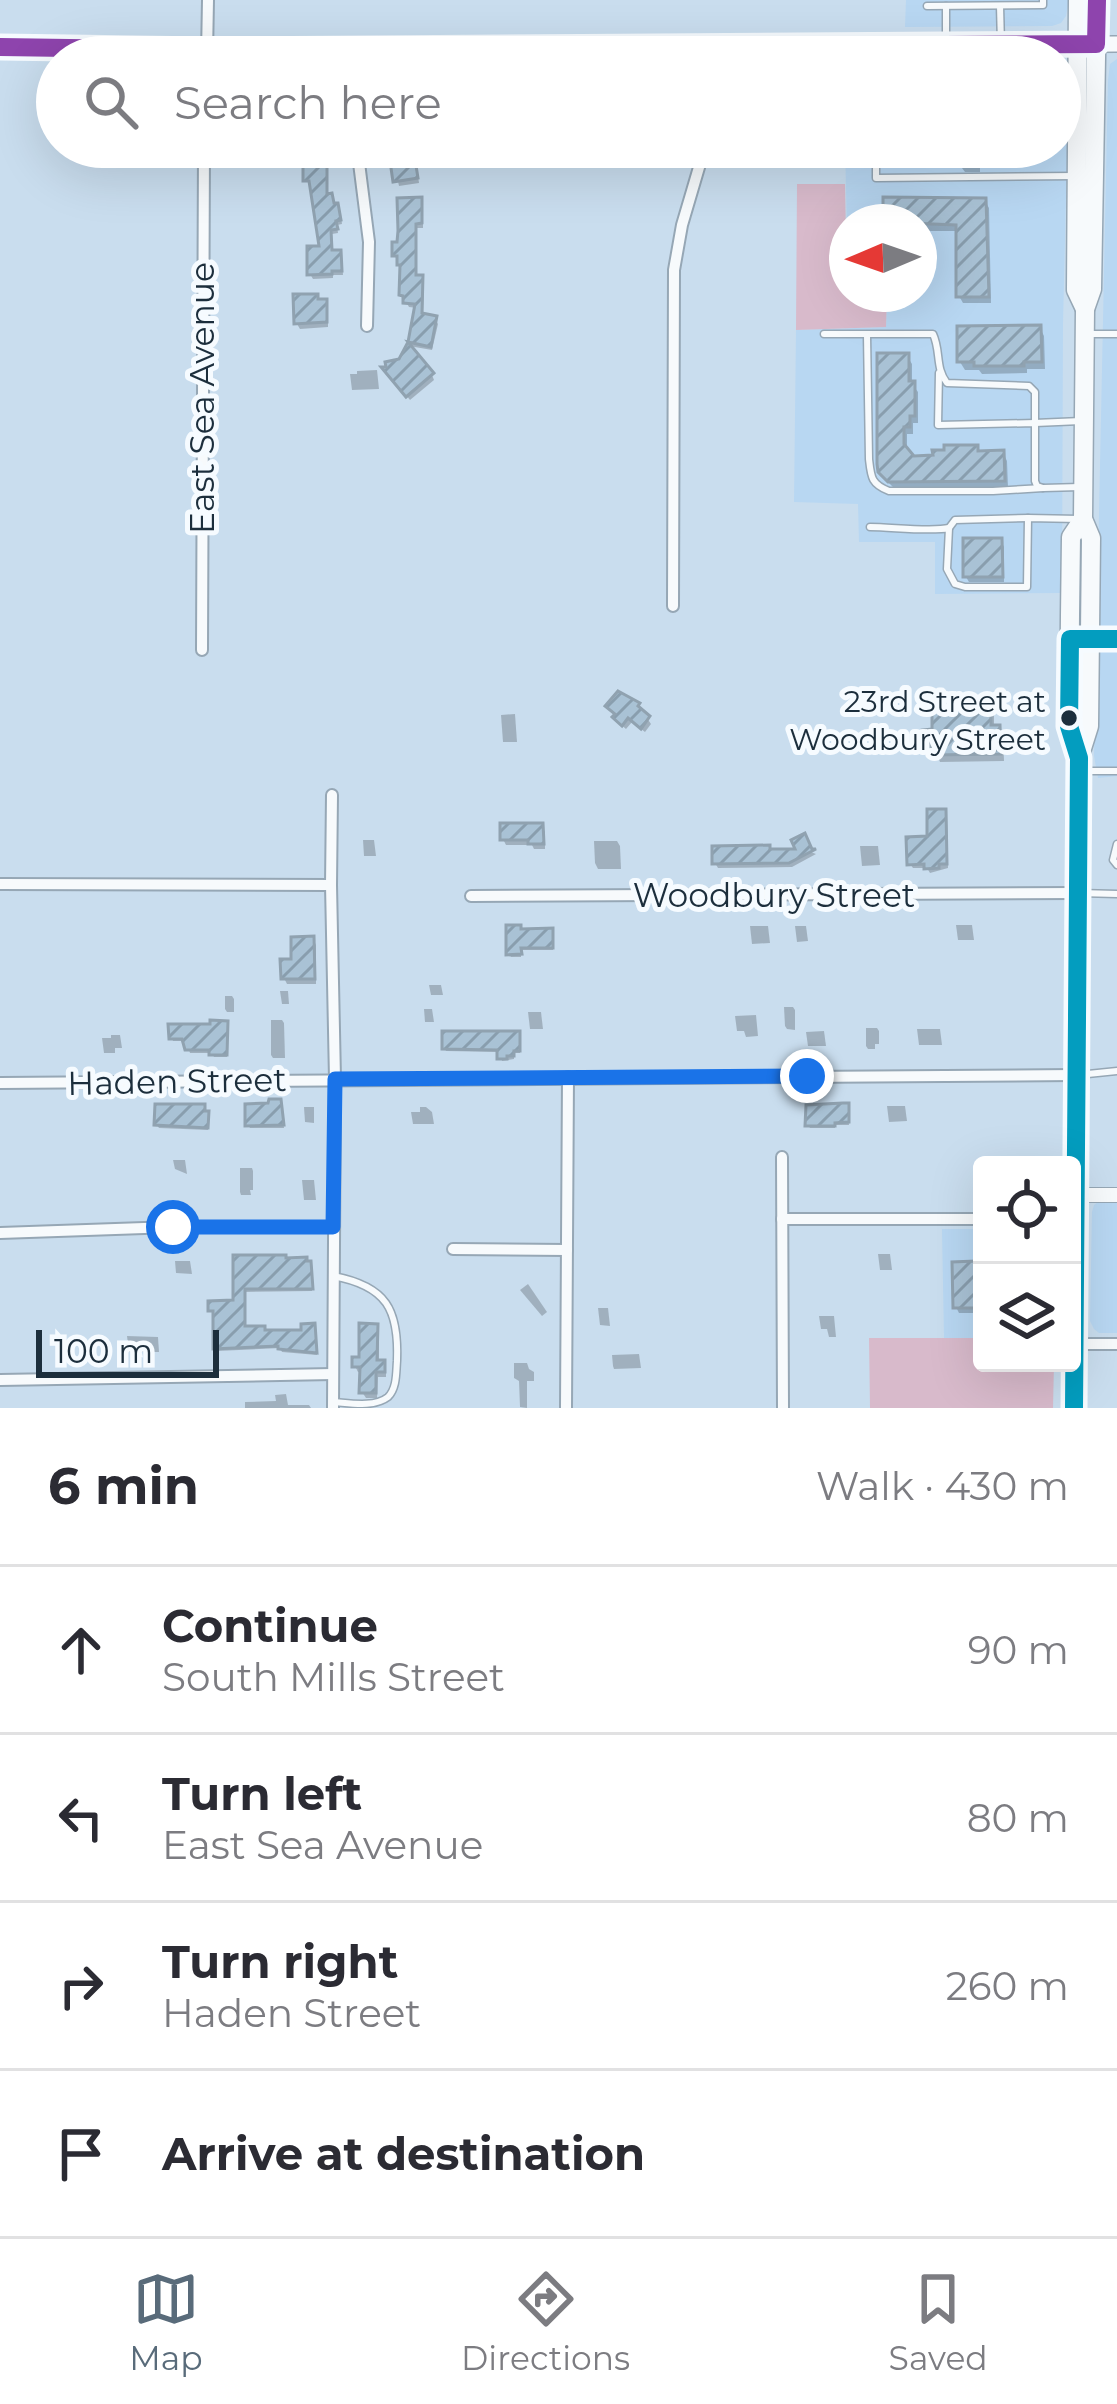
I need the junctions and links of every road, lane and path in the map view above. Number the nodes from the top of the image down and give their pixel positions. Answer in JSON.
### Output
{"nodes":[{"id":1,"x":208,"y":0,"type":"edge"},
{"id":2,"x":1042,"y":0,"type":"edge"},
{"id":3,"x":1078,"y":0,"type":"edge"},
{"id":4,"x":1097,"y":0,"type":"edge"},
{"id":5,"x":927,"y":6,"type":"dead end"},
{"id":6,"x":946,"y":6,"type":"junction"},
{"id":7,"x":1000,"y":6,"type":"junction"},
{"id":8,"x":207,"y":36,"type":"edge"},
{"id":9,"x":946,"y":36,"type":"edge"},
{"id":10,"x":1001,"y":36,"type":"edge"},
{"id":11,"x":1097,"y":44,"type":"edge"},
{"id":12,"x":0,"y":47,"type":"edge"},
{"id":13,"x":36,"y":48,"type":"edge"},
{"id":14,"x":1081,"y":140,"type":"edge"},
{"id":15,"x":204,"y":168,"type":"edge"},
{"id":16,"x":360,"y":168,"type":"edge"},
{"id":17,"x":699,"y":168,"type":"edge"},
{"id":18,"x":876,"y":168,"type":"edge"},
{"id":19,"x":1076,"y":168,"type":"edge"},
{"id":20,"x":1075,"y":176,"type":"junction"},
{"id":21,"x":1085,"y":309,"type":"junction"},
{"id":22,"x":367,"y":326,"type":"dead end"},
{"id":23,"x":867,"y":333,"type":"junction"},
{"id":24,"x":824,"y":334,"type":"dead end"},
{"id":25,"x":1085,"y":334,"type":"junction"},
{"id":26,"x":1117,"y":334,"type":"edge"},
{"id":27,"x":939,"y":373,"type":"junction"},
{"id":28,"x":1084,"y":421,"type":"junction"},
{"id":29,"x":1035,"y":423,"type":"junction"},
{"id":30,"x":1084,"y":487,"type":"junction"},
{"id":31,"x":1043,"y":488,"type":"junction"},
{"id":32,"x":1028,"y":518,"type":"junction"},
{"id":33,"x":1083,"y":519,"type":"junction"},
{"id":34,"x":870,"y":527,"type":"dead end"},
{"id":35,"x":949,"y":528,"type":"junction"},
{"id":36,"x":673,"y":606,"type":"dead end"},
{"id":37,"x":1080,"y":639,"type":"junction"},
{"id":38,"x":1117,"y":639,"type":"edge"},
{"id":39,"x":202,"y":650,"type":"dead end"},
{"id":40,"x":1079,"y":764,"type":"junction"},
{"id":41,"x":1117,"y":770,"type":"edge"},
{"id":42,"x":332,"y":795,"type":"dead end"},
{"id":43,"x":1117,"y":844,"type":"edge"},
{"id":44,"x":1117,"y":865,"type":"edge"},
{"id":45,"x":0,"y":884,"type":"edge"},
{"id":46,"x":331,"y":885,"type":"junction"},
{"id":47,"x":1077,"y":893,"type":"junction"},
{"id":48,"x":1117,"y":894,"type":"edge"},
{"id":49,"x":471,"y":896,"type":"dead end"},
{"id":50,"x":1117,"y":1071,"type":"edge"},
{"id":51,"x":1075,"y":1075,"type":"junction"},
{"id":52,"x":568,"y":1077,"type":"junction"},
{"id":53,"x":335,"y":1079,"type":"junction"},
{"id":54,"x":0,"y":1083,"type":"edge"},
{"id":55,"x":782,"y":1156,"type":"dead end"},
{"id":56,"x":1074,"y":1156,"type":"edge"},
{"id":57,"x":1081,"y":1195,"type":"edge"},
{"id":58,"x":1117,"y":1195,"type":"edge"},
{"id":59,"x":973,"y":1219,"type":"edge"},
{"id":60,"x":782,"y":1220,"type":"junction"},
{"id":61,"x":333,"y":1227,"type":"junction"},
{"id":62,"x":0,"y":1234,"type":"edge"},
{"id":63,"x":453,"y":1249,"type":"dead end"},
{"id":64,"x":567,"y":1250,"type":"junction"},
{"id":65,"x":333,"y":1276,"type":"junction"},
{"id":66,"x":1081,"y":1336,"type":"edge"},
{"id":67,"x":1117,"y":1344,"type":"edge"},
{"id":68,"x":1074,"y":1372,"type":"edge"},
{"id":69,"x":333,"y":1374,"type":"junction"},
{"id":70,"x":0,"y":1380,"type":"edge"},
{"id":71,"x":333,"y":1405,"type":"edge"},
{"id":72,"x":566,"y":1408,"type":"edge"},
{"id":73,"x":783,"y":1408,"type":"edge"},
{"id":74,"x":1074,"y":1408,"type":"edge"}],
"edges":[{"from":1,"to":8,"type":"street"},
{"from":2,"to":7,"type":"lane"},
{"from":3,"to":11,"type":"main road"},
{"from":4,"to":11,"type":"main road"},
{"from":5,"to":6,"type":"lane"},
{"from":6,"to":7,"type":"lane"},
{"from":6,"to":9,"type":"lane"},
{"from":7,"to":10,"type":"lane"},
{"from":11,"to":14,"type":"main road"},
{"from":11,"to":21,"type":"main road"},
{"from":12,"to":13,"type":"main road"},
{"from":15,"to":39,"type":"street","name":"East Sea Avenue"},
{"from":16,"to":22,"type":"street"},
{"from":17,"to":36,"type":"street"},
{"from":18,"to":20,"type":"lane"},
{"from":19,"to":20,"type":"main road"},
{"from":20,"to":21,"type":"main road"},
{"from":21,"to":25,"type":"main road"},
{"from":23,"to":24,"type":"lane"},
{"from":23,"to":27,"type":"lane"},
{"from":23,"to":31,"type":"lane"},
{"from":25,"to":26,"type":"lane"},
{"from":25,"to":28,"type":"main road"},
{"from":27,"to":29,"type":"lane"},
{"from":27,"to":29,"type":"lane"},
{"from":28,"to":29,"type":"lane"},
{"from":28,"to":30,"type":"main road"},
{"from":29,"to":31,"type":"lane"},
{"from":30,"to":31,"type":"lane"},
{"from":30,"to":33,"type":"main road"},
{"from":32,"to":33,"type":"lane"},
{"from":32,"to":35,"type":"lane"},
{"from":32,"to":35,"type":"lane"},
{"from":33,"to":37,"type":"main road"},
{"from":34,"to":35,"type":"lane"},
{"from":37,"to":38,"type":"street"},
{"from":37,"to":40,"type":"main road"},
{"from":40,"to":41,"type":"lane"},
{"from":40,"to":47,"type":"main road"},
{"from":42,"to":46,"type":"street"},
{"from":43,"to":44,"type":"lane"},
{"from":45,"to":46,"type":"street"},
{"from":46,"to":53,"type":"street"},
{"from":47,"to":48,"type":"lane"},
{"from":47,"to":49,"type":"street","name":"Woodbury Street"},
{"from":47,"to":51,"type":"main road"},
{"from":50,"to":51,"type":"lane"},
{"from":51,"to":52,"type":"street","name":"Haden Street"},
{"from":51,"to":56,"type":"main road"},
{"from":52,"to":53,"type":"street","name":"Haden Street"},
{"from":52,"to":64,"type":"street"},
{"from":53,"to":54,"type":"street","name":"Haden Street"},
{"from":53,"to":61,"type":"street"},
{"from":55,"to":60,"type":"street"},
{"from":57,"to":58,"type":"street"},
{"from":59,"to":60,"type":"street"},
{"from":60,"to":73,"type":"street"},
{"from":61,"to":62,"type":"street"},
{"from":61,"to":65,"type":"street"},
{"from":63,"to":64,"type":"street"},
{"from":64,"to":72,"type":"street"},
{"from":65,"to":69,"type":"street"},
{"from":65,"to":71,"type":"lane"},
{"from":66,"to":67,"type":"street"},
{"from":68,"to":74,"type":"main road"},
{"from":69,"to":70,"type":"street"},
{"from":69,"to":71,"type":"street"}]}
